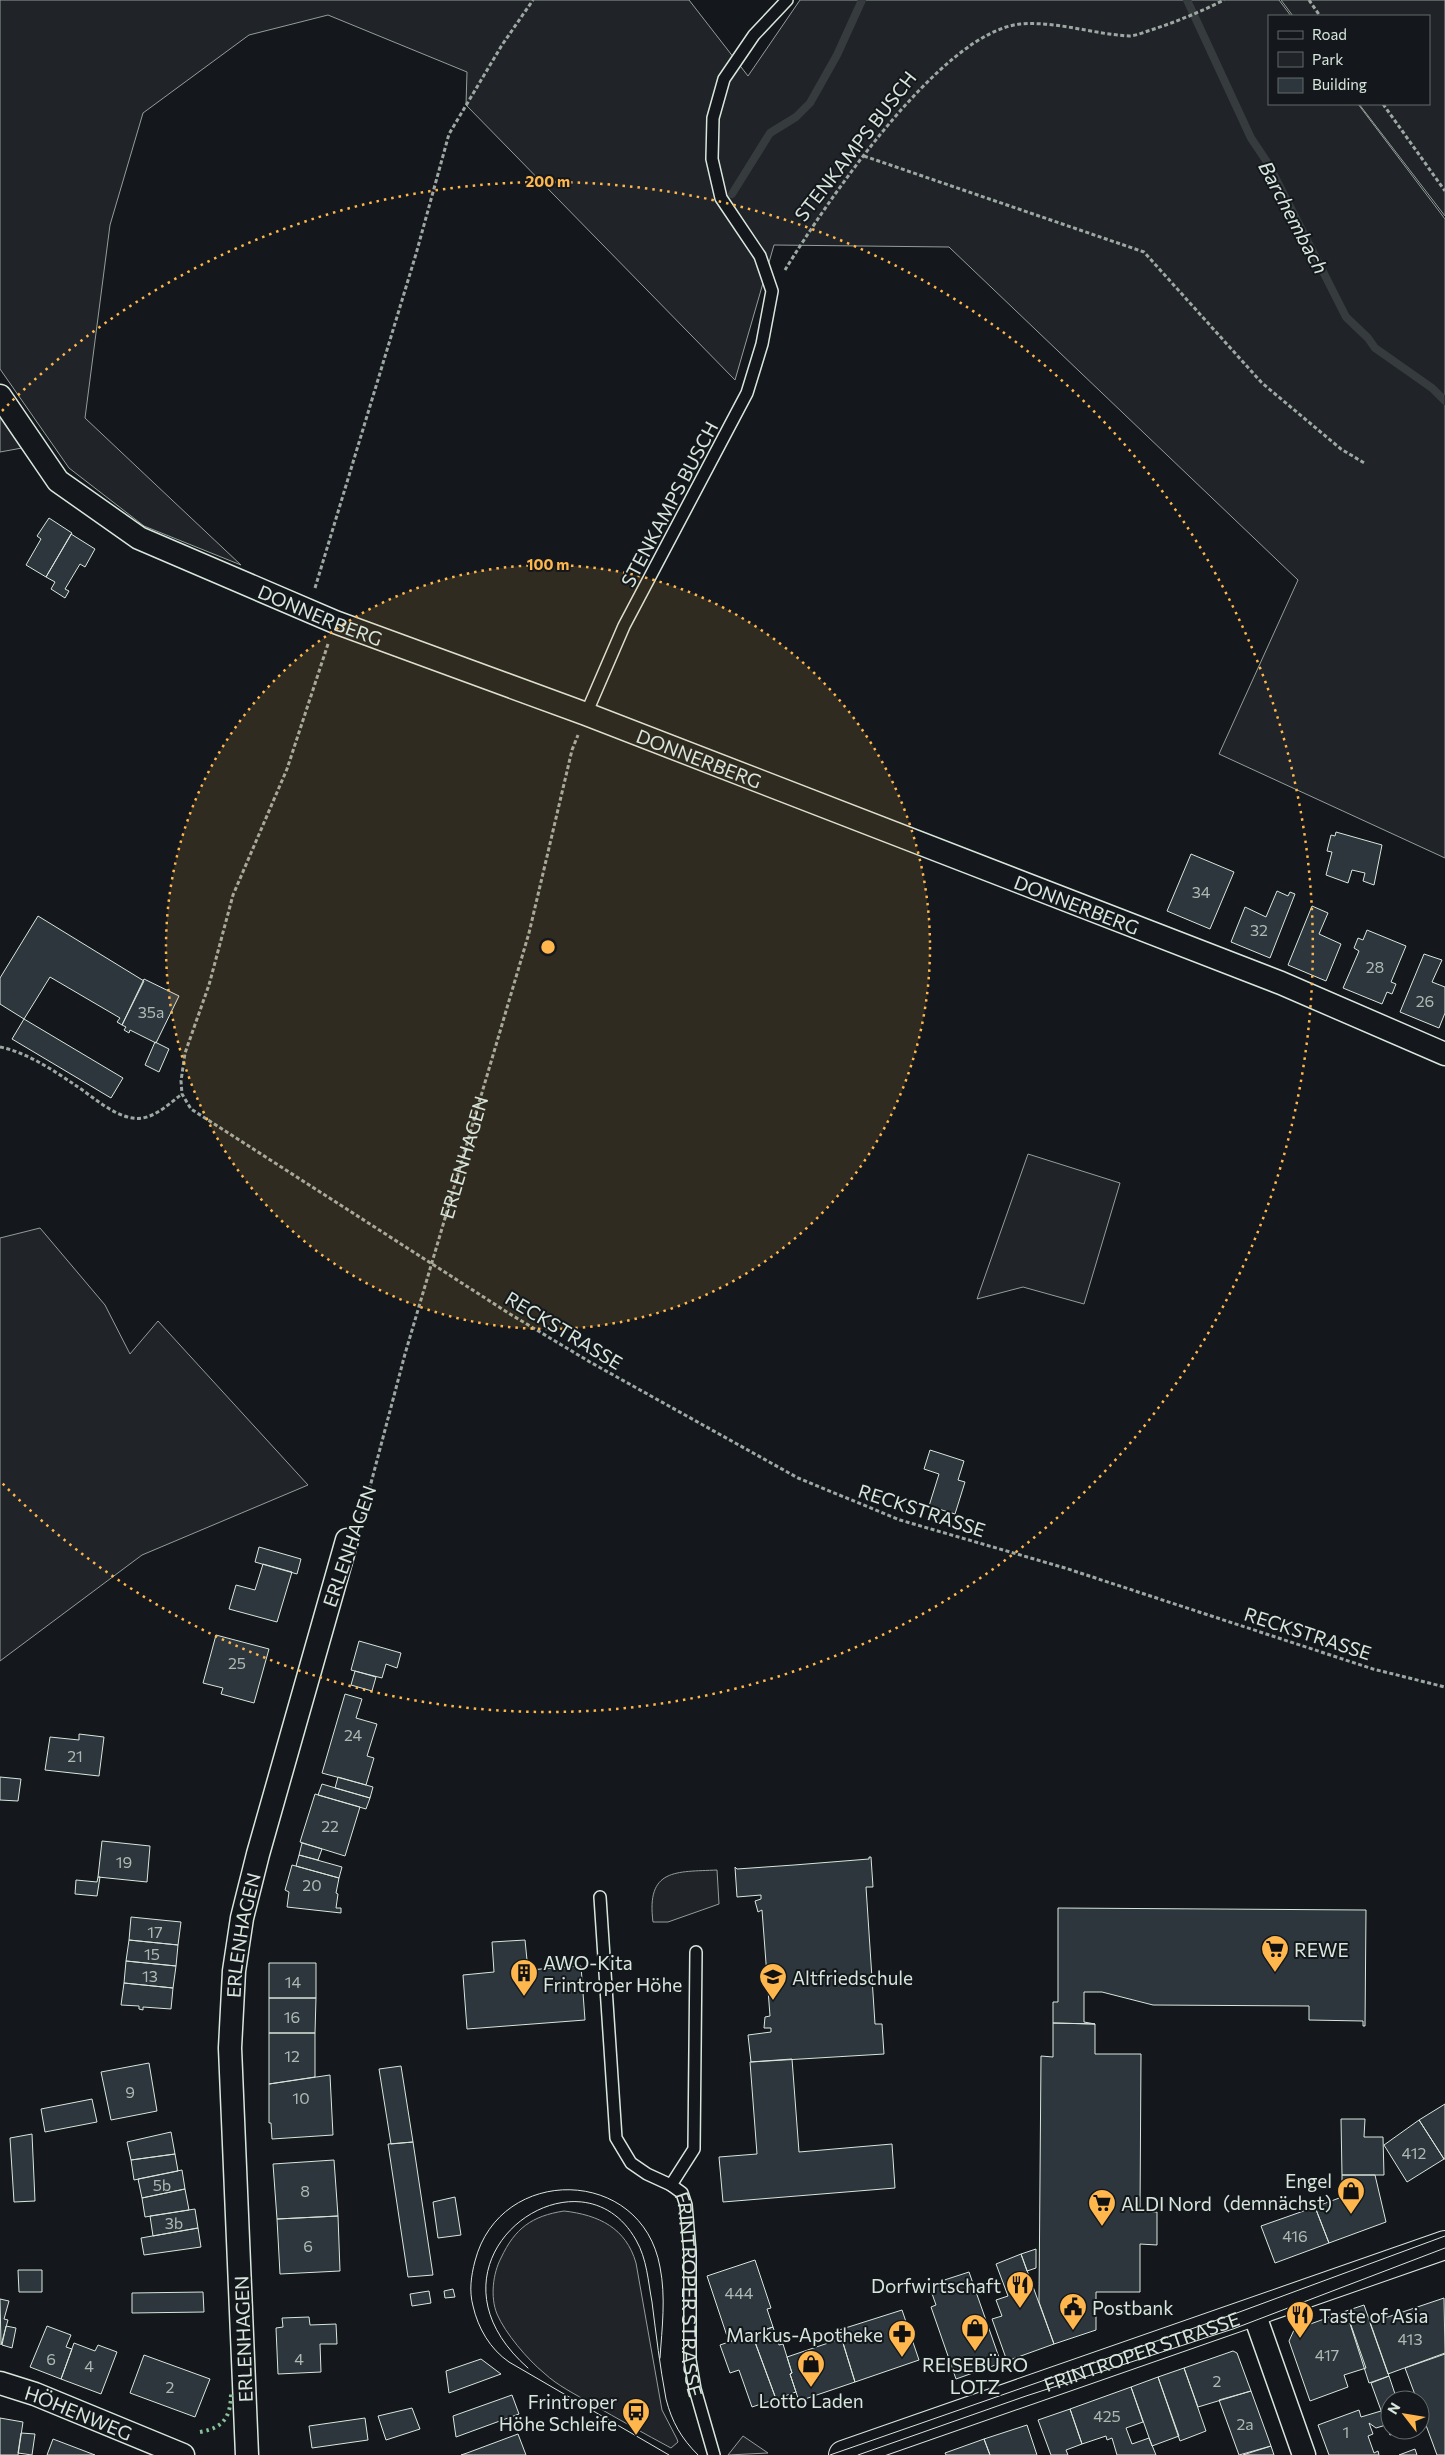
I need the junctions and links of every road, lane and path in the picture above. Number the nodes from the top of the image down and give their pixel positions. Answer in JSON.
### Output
{"nodes":[{"id":1,"x":534,"y":0,"type":"edge"},
{"id":2,"x":787,"y":0,"type":"edge"},
{"id":3,"x":1224,"y":0,"type":"edge"},
{"id":4,"x":1309,"y":0,"type":"edge"},
{"id":5,"x":1319,"y":15,"type":"edge"},
{"id":6,"x":1384,"y":105,"type":"edge"},
{"id":7,"x":864,"y":156,"type":"junction"},
{"id":8,"x":1445,"y":191,"type":"edge"},
{"id":9,"x":772,"y":291,"type":"junction"},
{"id":10,"x":0,"y":396,"type":"edge"},
{"id":11,"x":1366,"y":464,"type":"dead end"},
{"id":12,"x":309,"y":611,"type":"junction"},
{"id":13,"x":335,"y":622,"type":"junction"},
{"id":14,"x":586,"y":714,"type":"junction"},
{"id":15,"x":0,"y":1047,"type":"edge"},
{"id":16,"x":1445,"y":1054,"type":"edge"},
{"id":17,"x":182,"y":1094,"type":"junction"},
{"id":18,"x":432,"y":1264,"type":"junction"},
{"id":19,"x":347,"y":1540,"type":"joint"},
{"id":20,"x":1445,"y":1687,"type":"edge"},
{"id":21,"x":600,"y":1897,"type":"dead end"},
{"id":22,"x":696,"y":1952,"type":"dead end"},
{"id":23,"x":671,"y":2185,"type":"junction"},
{"id":24,"x":1443,"y":2245,"type":"edge"},
{"id":25,"x":1254,"y":2313,"type":"junction"},
{"id":26,"x":0,"y":2383,"type":"edge"},
{"id":27,"x":183,"y":2455,"type":"edge"},
{"id":28,"x":247,"y":2455,"type":"edge"},
{"id":29,"x":714,"y":2455,"type":"edge"},
{"id":30,"x":843,"y":2455,"type":"edge"},
{"id":31,"x":1304,"y":2455,"type":"edge"}],
"edges":[{"from":1,"to":12,"type":"path"},
{"from":2,"to":9,"type":"lane"},
{"from":3,"to":7,"type":"path","name":"STENKAMPS BUSCH"},
{"from":4,"to":5,"type":"path"},
{"from":6,"to":8,"type":"path"},
{"from":7,"to":9,"type":"path","name":"STENKAMPS BUSCH"},
{"from":7,"to":11,"type":"path"},
{"from":9,"to":14,"type":"lane","name":"STENKAMPS BUSCH"},
{"from":10,"to":12,"type":"street","name":"DONNERBERG"},
{"from":12,"to":13,"type":"street","name":"DONNERBERG"},
{"from":13,"to":14,"type":"street","name":"DONNERBERG"},
{"from":13,"to":17,"type":"path"},
{"from":14,"to":16,"type":"street","name":"DONNERBERG"},
{"from":14,"to":18,"type":"path","name":"ERLENHAGEN"},
{"from":15,"to":17,"type":"path"},
{"from":17,"to":18,"type":"path","name":"RECKSTRASSE"},
{"from":18,"to":19,"type":"path","name":"ERLENHAGEN"},
{"from":18,"to":20,"type":"path","name":"RECKSTRASSE"},
{"from":19,"to":28,"type":"street","name":"ERLENHAGEN"},
{"from":21,"to":23,"type":"lane","name":"FRINTROPER STRASSE"},
{"from":22,"to":23,"type":"lane"},
{"from":23,"to":29,"type":"lane","name":"FRINTROPER STRASSE"},
{"from":24,"to":25,"type":"main road","name":"FRINTROPER STRASSE"},
{"from":25,"to":30,"type":"main road","name":"FRINTROPER STRASSE"},
{"from":25,"to":31,"type":"street"},
{"from":26,"to":27,"type":"street","name":"HÖHENWEG"}]}
